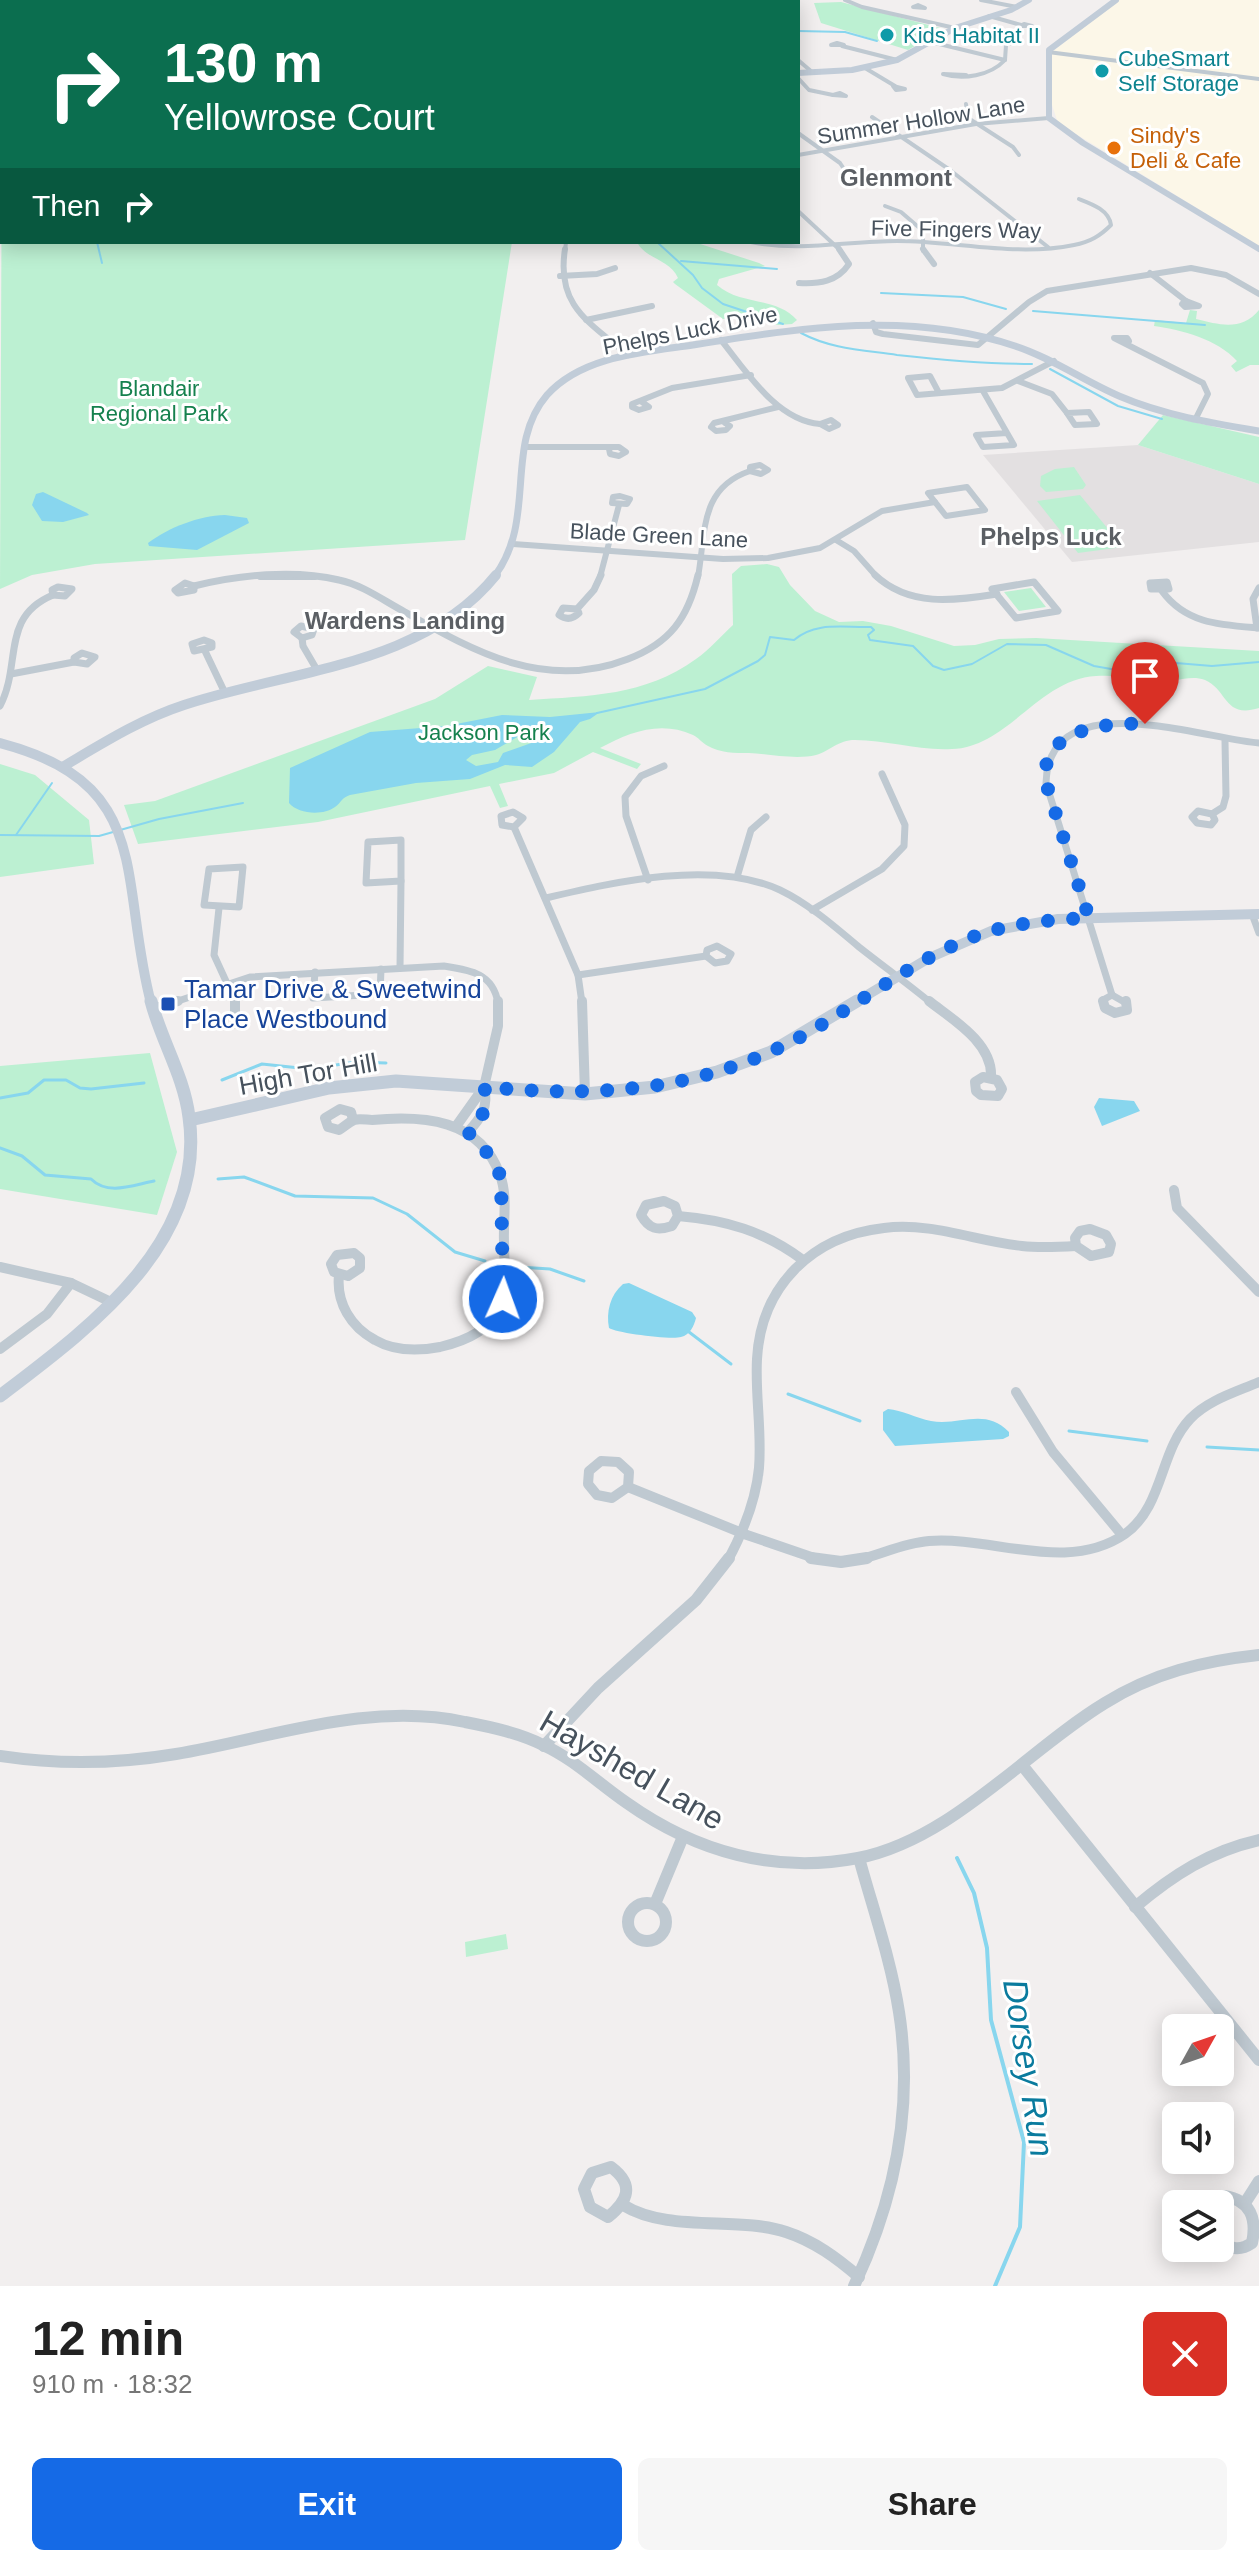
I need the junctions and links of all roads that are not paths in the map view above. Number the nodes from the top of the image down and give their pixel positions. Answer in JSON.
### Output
{"nodes":[{"id":1,"x":845,"y":0,"type":"edge"},
{"id":2,"x":981,"y":0,"type":"edge"},
{"id":3,"x":1029,"y":0,"type":"edge"},
{"id":4,"x":1116,"y":0,"type":"edge"},
{"id":5,"x":1017,"y":7,"type":"junction"},
{"id":6,"x":916,"y":9,"type":"dead end"},
{"id":7,"x":902,"y":16,"type":"junction"},
{"id":8,"x":989,"y":16,"type":"junction"},
{"id":9,"x":1021,"y":25,"type":"dead end"},
{"id":10,"x":955,"y":28,"type":"junction"},
{"id":11,"x":931,"y":42,"type":"junction"},
{"id":12,"x":1006,"y":45,"type":"dead end"},
{"id":13,"x":842,"y":46,"type":"dead end"},
{"id":14,"x":1048,"y":51,"type":"junction"},
{"id":15,"x":897,"y":60,"type":"junction"},
{"id":16,"x":1005,"y":60,"type":"junction"},
{"id":17,"x":800,"y":62,"type":"edge"},
{"id":18,"x":865,"y":68,"type":"junction"},
{"id":19,"x":812,"y":72,"type":"junction"},
{"id":20,"x":800,"y":75,"type":"edge"},
{"id":21,"x":966,"y":75,"type":"dead end"},
{"id":22,"x":1259,"y":76,"type":"edge"},
{"id":23,"x":800,"y":79,"type":"edge"},
{"id":24,"x":895,"y":86,"type":"dead end"},
{"id":25,"x":833,"y":95,"type":"dead end"},
{"id":26,"x":966,"y":104,"type":"dead end"},
{"id":27,"x":872,"y":117,"type":"dead end"},
{"id":28,"x":1049,"y":118,"type":"junction"},
{"id":29,"x":976,"y":124,"type":"junction"},
{"id":30,"x":800,"y":134,"type":"edge"},
{"id":31,"x":900,"y":137,"type":"junction"},
{"id":32,"x":823,"y":151,"type":"junction"},
{"id":33,"x":800,"y":155,"type":"edge"},
{"id":34,"x":1019,"y":155,"type":"dead end"},
{"id":35,"x":846,"y":172,"type":"dead end"},
{"id":36,"x":1079,"y":199,"type":"dead end"},
{"id":37,"x":885,"y":206,"type":"dead end"},
{"id":38,"x":800,"y":213,"type":"edge"},
{"id":39,"x":924,"y":241,"type":"junction"},
{"id":40,"x":566,"y":244,"type":"edge"},
{"id":41,"x":763,"y":244,"type":"edge"},
{"id":42,"x":838,"y":247,"type":"junction"},
{"id":43,"x":1048,"y":247,"type":"junction"},
{"id":44,"x":1259,"y":249,"type":"edge"},
{"id":45,"x":934,"y":264,"type":"dead end"},
{"id":46,"x":615,"y":268,"type":"dead end"},
{"id":47,"x":1150,"y":273,"type":"junction"},
{"id":48,"x":560,"y":276,"type":"junction"},
{"id":49,"x":799,"y":283,"type":"dead end"},
{"id":50,"x":1259,"y":294,"type":"edge"},
{"id":51,"x":1186,"y":301,"type":"dead end"},
{"id":52,"x":652,"y":306,"type":"dead end"},
{"id":53,"x":586,"y":320,"type":"junction"},
{"id":54,"x":989,"y":338,"type":"junction"},
{"id":55,"x":721,"y":340,"type":"junction"},
{"id":56,"x":1124,"y":343,"type":"dead end"},
{"id":57,"x":628,"y":355,"type":"junction"},
{"id":58,"x":1054,"y":361,"type":"junction"},
{"id":59,"x":751,"y":375,"type":"junction"},
{"id":60,"x":1018,"y":381,"type":"junction"},
{"id":61,"x":983,"y":391,"type":"junction"},
{"id":62,"x":939,"y":393,"type":"junction"},
{"id":63,"x":642,"y":402,"type":"dead end"},
{"id":64,"x":778,"y":407,"type":"junction"},
{"id":65,"x":1067,"y":413,"type":"junction"},
{"id":66,"x":1196,"y":418,"type":"junction"},
{"id":67,"x":725,"y":423,"type":"dead end"},
{"id":68,"x":820,"y":424,"type":"dead end"},
{"id":69,"x":1259,"y":431,"type":"edge"},
{"id":70,"x":1007,"y":433,"type":"junction"},
{"id":71,"x":525,"y":447,"type":"junction"},
{"id":72,"x":609,"y":449,"type":"dead end"},
{"id":73,"x":750,"y":471,"type":"dead end"},
{"id":74,"x":935,"y":502,"type":"junction"},
{"id":75,"x":619,"y":505,"type":"dead end"},
{"id":76,"x":836,"y":540,"type":"junction"},
{"id":77,"x":513,"y":544,"type":"junction"},
{"id":78,"x":607,"y":551,"type":"junction"},
{"id":79,"x":699,"y":558,"type":"junction"},
{"id":80,"x":194,"y":586,"type":"dead end"},
{"id":81,"x":1259,"y":588,"type":"edge"},
{"id":82,"x":1162,"y":591,"type":"dead end"},
{"id":83,"x":997,"y":594,"type":"junction"},
{"id":84,"x":53,"y":595,"type":"dead end"},
{"id":85,"x":577,"y":609,"type":"dead end"},
{"id":86,"x":432,"y":627,"type":"junction"},
{"id":87,"x":1258,"y":628,"type":"edge"},
{"id":88,"x":302,"y":638,"type":"dead end"},
{"id":89,"x":205,"y":651,"type":"dead end"},
{"id":90,"x":74,"y":662,"type":"dead end"},
{"id":91,"x":317,"y":670,"type":"junction"},
{"id":92,"x":11,"y":674,"type":"junction"},
{"id":93,"x":225,"y":693,"type":"junction"},
{"id":94,"x":0,"y":706,"type":"edge"},
{"id":95,"x":1225,"y":741,"type":"junction"},
{"id":96,"x":0,"y":743,"type":"edge"},
{"id":97,"x":1259,"y":743,"type":"edge"},
{"id":98,"x":64,"y":766,"type":"junction"},
{"id":99,"x":664,"y":766,"type":"dead end"},
{"id":100,"x":882,"y":774,"type":"dead end"},
{"id":101,"x":1212,"y":814,"type":"dead end"},
{"id":102,"x":766,"y":817,"type":"dead end"},
{"id":103,"x":514,"y":827,"type":"dead end"},
{"id":104,"x":737,"y":877,"type":"junction"},
{"id":105,"x":648,"y":880,"type":"junction"},
{"id":106,"x":401,"y":881,"type":"junction"},
{"id":107,"x":546,"y":898,"type":"junction"},
{"id":108,"x":219,"y":908,"type":"junction"},
{"id":109,"x":812,"y":910,"type":"junction"},
{"id":110,"x":1255,"y":914,"type":"edge"},
{"id":111,"x":1089,"y":918,"type":"junction"},
{"id":112,"x":1259,"y":933,"type":"edge"},
{"id":113,"x":706,"y":956,"type":"dead end"},
{"id":114,"x":400,"y":968,"type":"junction"},
{"id":115,"x":381,"y":969,"type":"junction"},
{"id":116,"x":315,"y":972,"type":"junction"},
{"id":117,"x":578,"y":975,"type":"junction"},
{"id":118,"x":898,"y":977,"type":"junction"},
{"id":119,"x":226,"y":984,"type":"junction"},
{"id":120,"x":1112,"y":995,"type":"dead end"},
{"id":121,"x":153,"y":1009,"type":"junction"},
{"id":122,"x":235,"y":1024,"type":"dead end"},
{"id":123,"x":991,"y":1077,"type":"dead end"},
{"id":124,"x":484,"y":1087,"type":"junction"},
{"id":125,"x":585,"y":1094,"type":"junction"},
{"id":126,"x":190,"y":1120,"type":"junction"},
{"id":127,"x":353,"y":1120,"type":"dead end"},
{"id":128,"x":457,"y":1125,"type":"junction"},
{"id":129,"x":468,"y":1132,"type":"junction"},
{"id":130,"x":1174,"y":1190,"type":"dead end"},
{"id":131,"x":678,"y":1216,"type":"dead end"},
{"id":132,"x":1076,"y":1246,"type":"dead end"},
{"id":133,"x":803,"y":1260,"type":"junction"},
{"id":134,"x":0,"y":1267,"type":"edge"},
{"id":135,"x":339,"y":1275,"type":"dead end"},
{"id":136,"x":71,"y":1283,"type":"junction"},
{"id":137,"x":1259,"y":1292,"type":"edge"},
{"id":138,"x":113,"y":1303,"type":"junction"},
{"id":139,"x":0,"y":1349,"type":"edge"},
{"id":140,"x":1259,"y":1382,"type":"edge"},
{"id":141,"x":1016,"y":1392,"type":"dead end"},
{"id":142,"x":0,"y":1396,"type":"edge"},
{"id":143,"x":628,"y":1487,"type":"dead end"},
{"id":144,"x":741,"y":1532,"type":"junction"},
{"id":145,"x":1122,"y":1535,"type":"junction"},
{"id":146,"x":1259,"y":1655,"type":"edge"},
{"id":147,"x":544,"y":1746,"type":"junction"},
{"id":148,"x":0,"y":1756,"type":"edge"},
{"id":149,"x":1022,"y":1765,"type":"junction"},
{"id":150,"x":682,"y":1839,"type":"junction"},
{"id":151,"x":1258,"y":1841,"type":"edge"},
{"id":152,"x":859,"y":1858,"type":"junction"},
{"id":153,"x":655,"y":1904,"type":"dead end"},
{"id":154,"x":1135,"y":1907,"type":"junction"},
{"id":155,"x":1259,"y":2060,"type":"edge"},
{"id":156,"x":1259,"y":2181,"type":"edge"},
{"id":157,"x":1234,"y":2198,"type":"edge"},
{"id":158,"x":1245,"y":2203,"type":"junction"},
{"id":159,"x":623,"y":2205,"type":"dead end"},
{"id":160,"x":1234,"y":2248,"type":"edge"},
{"id":161,"x":856,"y":2281,"type":"edge"}],
"edges":[{"from":1,"to":7,"type":"street"},
{"from":2,"to":5,"type":"street"},
{"from":3,"to":5,"type":"street"},
{"from":4,"to":14,"type":"street"},
{"from":5,"to":8,"type":"street"},
{"from":6,"to":7,"type":"street"},
{"from":7,"to":10,"type":"street"},
{"from":8,"to":9,"type":"street"},
{"from":8,"to":10,"type":"street"},
{"from":10,"to":11,"type":"street"},
{"from":11,"to":15,"type":"street"},
{"from":11,"to":16,"type":"street"},
{"from":12,"to":16,"type":"street"},
{"from":13,"to":15,"type":"street"},
{"from":14,"to":22,"type":"street"},
{"from":14,"to":28,"type":"street"},
{"from":15,"to":18,"type":"street"},
{"from":16,"to":21,"type":"street"},
{"from":17,"to":19,"type":"street"},
{"from":18,"to":19,"type":"street"},
{"from":18,"to":24,"type":"street"},
{"from":19,"to":20,"type":"street"},
{"from":23,"to":25,"type":"street"},
{"from":26,"to":29,"type":"street"},
{"from":27,"to":31,"type":"street"},
{"from":28,"to":29,"type":"street","name":"Summer Hollow Lane"},
{"from":28,"to":44,"type":"street"},
{"from":29,"to":31,"type":"street","name":"Summer Hollow Lane"},
{"from":29,"to":34,"type":"street"},
{"from":30,"to":32,"type":"street"},
{"from":31,"to":32,"type":"street","name":"Summer Hollow Lane"},
{"from":31,"to":43,"type":"street"},
{"from":32,"to":33,"type":"street","name":"Summer Hollow Lane"},
{"from":32,"to":35,"type":"street"},
{"from":36,"to":43,"type":"street","name":"Five Fingers Way"},
{"from":37,"to":39,"type":"street"},
{"from":38,"to":42,"type":"street"},
{"from":39,"to":42,"type":"street","name":"Five Fingers Way"},
{"from":39,"to":43,"type":"street","name":"Five Fingers Way"},
{"from":39,"to":45,"type":"street"},
{"from":40,"to":48,"type":"street"},
{"from":41,"to":42,"type":"street","name":"Five Fingers Way"},
{"from":42,"to":49,"type":"street"},
{"from":46,"to":48,"type":"street"},
{"from":47,"to":50,"type":"street"},
{"from":47,"to":51,"type":"street"},
{"from":47,"to":54,"type":"street"},
{"from":48,"to":53,"type":"street"},
{"from":52,"to":53,"type":"street"},
{"from":53,"to":57,"type":"street"},
{"from":54,"to":55,"type":"street","name":"Phelps Luck Drive"},
{"from":54,"to":58,"type":"street","name":"Phelps Luck Drive"},
{"from":55,"to":57,"type":"street","name":"Phelps Luck Drive"},
{"from":55,"to":59,"type":"street"},
{"from":56,"to":66,"type":"street"},
{"from":57,"to":71,"type":"street","name":"Phelps Luck Drive"},
{"from":58,"to":60,"type":"street"},
{"from":58,"to":66,"type":"street","name":"Phelps Luck Drive"},
{"from":59,"to":63,"type":"street"},
{"from":59,"to":64,"type":"street"},
{"from":60,"to":61,"type":"street"},
{"from":60,"to":65,"type":"street"},
{"from":61,"to":62,"type":"street"},
{"from":61,"to":70,"type":"street"},
{"from":62,"to":62,"type":"street"},
{"from":64,"to":67,"type":"street"},
{"from":64,"to":68,"type":"street"},
{"from":65,"to":65,"type":"street"},
{"from":66,"to":69,"type":"street","name":"Phelps Luck Drive"},
{"from":70,"to":70,"type":"street"},
{"from":71,"to":72,"type":"street"},
{"from":71,"to":77,"type":"street","name":"Phelps Luck Drive"},
{"from":73,"to":79,"type":"street"},
{"from":74,"to":74,"type":"street","name":"Blade Green Lane"},
{"from":74,"to":76,"type":"street","name":"Blade Green Lane"},
{"from":75,"to":78,"type":"street"},
{"from":76,"to":79,"type":"street","name":"Blade Green Lane"},
{"from":76,"to":83,"type":"street"},
{"from":77,"to":78,"type":"street","name":"Blade Green Lane"},
{"from":77,"to":86,"type":"street","name":"Phelps Luck Drive"},
{"from":78,"to":79,"type":"street","name":"Blade Green Lane"},
{"from":78,"to":85,"type":"street"},
{"from":79,"to":86,"type":"street"},
{"from":80,"to":86,"type":"street"},
{"from":81,"to":87,"type":"street"},
{"from":82,"to":87,"type":"street"},
{"from":83,"to":83,"type":"street"},
{"from":84,"to":92,"type":"street"},
{"from":86,"to":91,"type":"street","name":"Phelps Luck Drive"},
{"from":88,"to":91,"type":"street"},
{"from":89,"to":93,"type":"street"},
{"from":90,"to":92,"type":"street"},
{"from":91,"to":93,"type":"street","name":"Phelps Luck Drive"},
{"from":92,"to":94,"type":"street"},
{"from":93,"to":98,"type":"street","name":"Phelps Luck Drive"},
{"from":95,"to":97,"type":"street"},
{"from":95,"to":101,"type":"street"},
{"from":95,"to":111,"type":"street"},
{"from":96,"to":98,"type":"street"},
{"from":98,"to":121,"type":"street"},
{"from":99,"to":105,"type":"street"},
{"from":100,"to":109,"type":"street"},
{"from":102,"to":104,"type":"street"},
{"from":103,"to":107,"type":"street"},
{"from":104,"to":105,"type":"street"},
{"from":104,"to":109,"type":"street"},
{"from":105,"to":107,"type":"street"},
{"from":106,"to":106,"type":"street"},
{"from":106,"to":114,"type":"street"},
{"from":107,"to":117,"type":"street"},
{"from":108,"to":108,"type":"street"},
{"from":108,"to":119,"type":"street"},
{"from":109,"to":118,"type":"street"},
{"from":110,"to":111,"type":"street","name":"High Tor Hill"},
{"from":110,"to":112,"type":"street"},
{"from":111,"to":118,"type":"street","name":"High Tor Hill"},
{"from":111,"to":120,"type":"street"},
{"from":113,"to":117,"type":"street"},
{"from":114,"to":115,"type":"street"},
{"from":114,"to":124,"type":"street"},
{"from":115,"to":116,"type":"street"},
{"from":115,"to":116,"type":"street"},
{"from":116,"to":119,"type":"street"},
{"from":117,"to":125,"type":"street"},
{"from":118,"to":123,"type":"street"},
{"from":118,"to":125,"type":"street","name":"High Tor Hill"},
{"from":119,"to":121,"type":"street"},
{"from":119,"to":122,"type":"street"},
{"from":121,"to":126,"type":"street"},
{"from":124,"to":125,"type":"street","name":"High Tor Hill"},
{"from":124,"to":126,"type":"street","name":"High Tor Hill"},
{"from":124,"to":128,"type":"street"},
{"from":124,"to":129,"type":"street"},
{"from":126,"to":138,"type":"street"},
{"from":127,"to":128,"type":"street"},
{"from":128,"to":129,"type":"street"},
{"from":129,"to":135,"type":"street"},
{"from":130,"to":137,"type":"street"},
{"from":131,"to":133,"type":"street"},
{"from":132,"to":133,"type":"street"},
{"from":133,"to":144,"type":"street"},
{"from":134,"to":136,"type":"street"},
{"from":136,"to":138,"type":"street"},
{"from":136,"to":139,"type":"street"},
{"from":138,"to":142,"type":"street"},
{"from":140,"to":145,"type":"street"},
{"from":141,"to":145,"type":"street"},
{"from":143,"to":144,"type":"street"},
{"from":144,"to":145,"type":"street"},
{"from":144,"to":147,"type":"street"},
{"from":146,"to":149,"type":"street","name":"Hayshed Lane"},
{"from":147,"to":148,"type":"street","name":"Hayshed Lane"},
{"from":147,"to":150,"type":"street","name":"Hayshed Lane"},
{"from":149,"to":152,"type":"street","name":"Hayshed Lane"},
{"from":149,"to":154,"type":"street"},
{"from":150,"to":152,"type":"street","name":"Hayshed Lane"},
{"from":150,"to":153,"type":"street"},
{"from":151,"to":154,"type":"street"},
{"from":152,"to":161,"type":"street"},
{"from":154,"to":155,"type":"street"},
{"from":156,"to":158,"type":"street"},
{"from":157,"to":158,"type":"street"},
{"from":158,"to":160,"type":"street"},
{"from":159,"to":161,"type":"street"}]}
